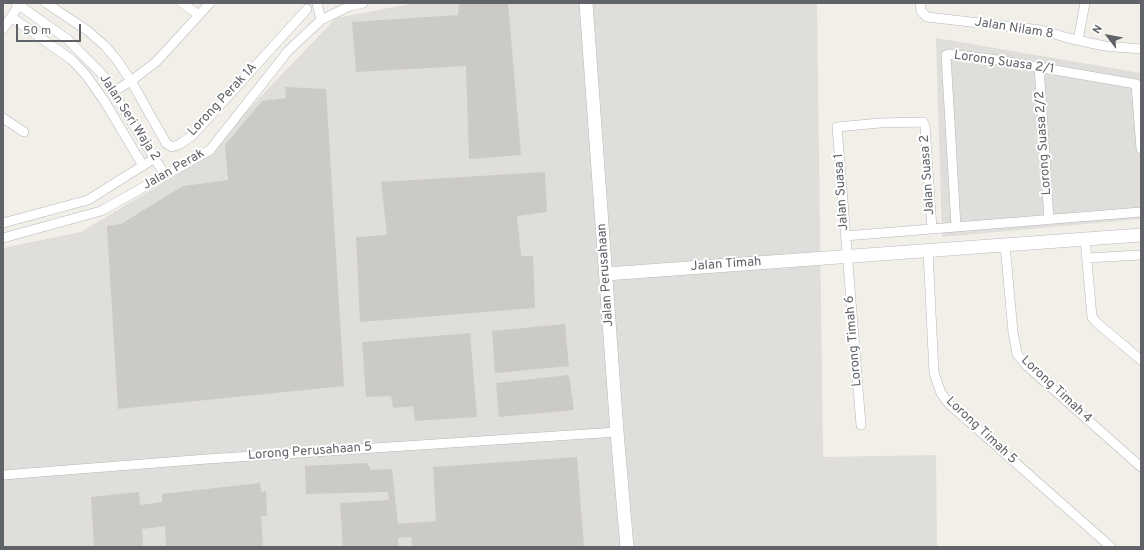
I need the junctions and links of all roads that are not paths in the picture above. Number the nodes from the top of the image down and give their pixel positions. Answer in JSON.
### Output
{"nodes":[{"id":1,"x":46,"y":3,"type":"edge"},
{"id":2,"x":182,"y":3,"type":"edge"},
{"id":3,"x":210,"y":3,"type":"edge"},
{"id":4,"x":317,"y":3,"type":"edge"},
{"id":5,"x":363,"y":3,"type":"edge"},
{"id":6,"x":586,"y":3,"type":"edge"},
{"id":7,"x":920,"y":3,"type":"edge"},
{"id":8,"x":1085,"y":3,"type":"edge"},
{"id":9,"x":17,"y":4,"type":"edge"},
{"id":10,"x":307,"y":9,"type":"dead end"},
{"id":11,"x":199,"y":15,"type":"junction"},
{"id":12,"x":321,"y":20,"type":"junction"},
{"id":13,"x":6,"y":21,"type":"edge"},
{"id":14,"x":1078,"y":40,"type":"junction"},
{"id":15,"x":1141,"y":49,"type":"edge"},
{"id":16,"x":81,"y":52,"type":"junction"},
{"id":17,"x":72,"y":60,"type":"junction"},
{"id":18,"x":1039,"y":66,"type":"junction"},
{"id":19,"x":131,"y":81,"type":"junction"},
{"id":20,"x":113,"y":92,"type":"junction"},
{"id":21,"x":3,"y":118,"type":"edge"},
{"id":22,"x":837,"y":127,"type":"joint"},
{"id":23,"x":24,"y":132,"type":"dead end"},
{"id":24,"x":1141,"y":149,"type":"edge"},
{"id":25,"x":155,"y":158,"type":"junction"},
{"id":26,"x":143,"y":166,"type":"junction"},
{"id":27,"x":165,"y":175,"type":"junction"},
{"id":28,"x":1141,"y":212,"type":"edge"},
{"id":29,"x":1049,"y":220,"type":"junction"},
{"id":30,"x":3,"y":223,"type":"edge"},
{"id":31,"x":956,"y":227,"type":"junction"},
{"id":32,"x":932,"y":229,"type":"junction"},
{"id":33,"x":1141,"y":235,"type":"edge"},
{"id":34,"x":845,"y":236,"type":"junction"},
{"id":35,"x":3,"y":238,"type":"edge"},
{"id":36,"x":1085,"y":239,"type":"junction"},
{"id":37,"x":1005,"y":245,"type":"junction"},
{"id":38,"x":928,"y":251,"type":"junction"},
{"id":39,"x":1141,"y":255,"type":"edge"},
{"id":40,"x":847,"y":257,"type":"junction"},
{"id":41,"x":1087,"y":258,"type":"junction"},
{"id":42,"x":606,"y":274,"type":"junction"},
{"id":43,"x":1141,"y":360,"type":"edge"},
{"id":44,"x":860,"y":425,"type":"dead end"},
{"id":45,"x":617,"y":432,"type":"junction"},
{"id":46,"x":1141,"y":467,"type":"edge"},
{"id":47,"x":3,"y":475,"type":"edge"},
{"id":48,"x":627,"y":547,"type":"edge"},
{"id":49,"x":1111,"y":547,"type":"edge"}],
"edges":[{"from":1,"to":19,"type":"street"},
{"from":2,"to":11,"type":"street"},
{"from":3,"to":11,"type":"street"},
{"from":4,"to":12,"type":"street"},
{"from":5,"to":12,"type":"street","name":"Jalan Perak"},
{"from":6,"to":42,"type":"main road","name":"Jalan Perusahaan"},
{"from":7,"to":14,"type":"street","name":"Jalan Nilam 8"},
{"from":8,"to":14,"type":"street"},
{"from":9,"to":13,"type":"street"},
{"from":9,"to":16,"type":"street","name":"Jalan Seri Waja 2"},
{"from":10,"to":19,"type":"street","name":"Lorong Perak 1A"},
{"from":11,"to":19,"type":"street"},
{"from":12,"to":27,"type":"street","name":"Jalan Perak"},
{"from":13,"to":17,"type":"street"},
{"from":14,"to":15,"type":"street","name":"Jalan Nilam 8"},
{"from":16,"to":17,"type":"street"},
{"from":16,"to":20,"type":"street","name":"Jalan Seri Waja 2"},
{"from":17,"to":26,"type":"street"},
{"from":18,"to":24,"type":"street","name":"Lorong Suasa 2/1"},
{"from":18,"to":29,"type":"street","name":"Lorong Suasa 2/2"},
{"from":18,"to":31,"type":"street","name":"Lorong Suasa 2/1"},
{"from":19,"to":20,"type":"street"},
{"from":20,"to":25,"type":"street","name":"Jalan Seri Waja 2"},
{"from":21,"to":23,"type":"street"},
{"from":22,"to":32,"type":"street","name":"Jalan Suasa 2"},
{"from":22,"to":34,"type":"street","name":"Jalan Suasa 1"},
{"from":25,"to":26,"type":"street"},
{"from":25,"to":27,"type":"street","name":"Jalan Seri Waja 2"},
{"from":26,"to":30,"type":"street"},
{"from":27,"to":35,"type":"street","name":"Jalan Perak"},
{"from":28,"to":29,"type":"street"},
{"from":29,"to":31,"type":"street"},
{"from":31,"to":32,"type":"street"},
{"from":32,"to":34,"type":"street"},
{"from":33,"to":36,"type":"main road","name":"Jalan Timah"},
{"from":34,"to":40,"type":"street","name":"Jalan Suasa 1"},
{"from":36,"to":37,"type":"main road","name":"Jalan Timah"},
{"from":36,"to":41,"type":"street"},
{"from":37,"to":38,"type":"main road","name":"Jalan Timah"},
{"from":37,"to":46,"type":"street","name":"Lorong Timah 4"},
{"from":38,"to":40,"type":"main road","name":"Jalan Timah"},
{"from":38,"to":49,"type":"street","name":"Lorong Timah 5"},
{"from":39,"to":41,"type":"street"},
{"from":40,"to":42,"type":"main road","name":"Jalan Timah"},
{"from":40,"to":44,"type":"street","name":"Lorong Timah 6"},
{"from":41,"to":43,"type":"street"},
{"from":42,"to":45,"type":"main road","name":"Jalan Perusahaan"},
{"from":45,"to":47,"type":"street","name":"Lorong Perusahaan 5"},
{"from":45,"to":48,"type":"main road","name":"Jalan Perusahaan"}]}
